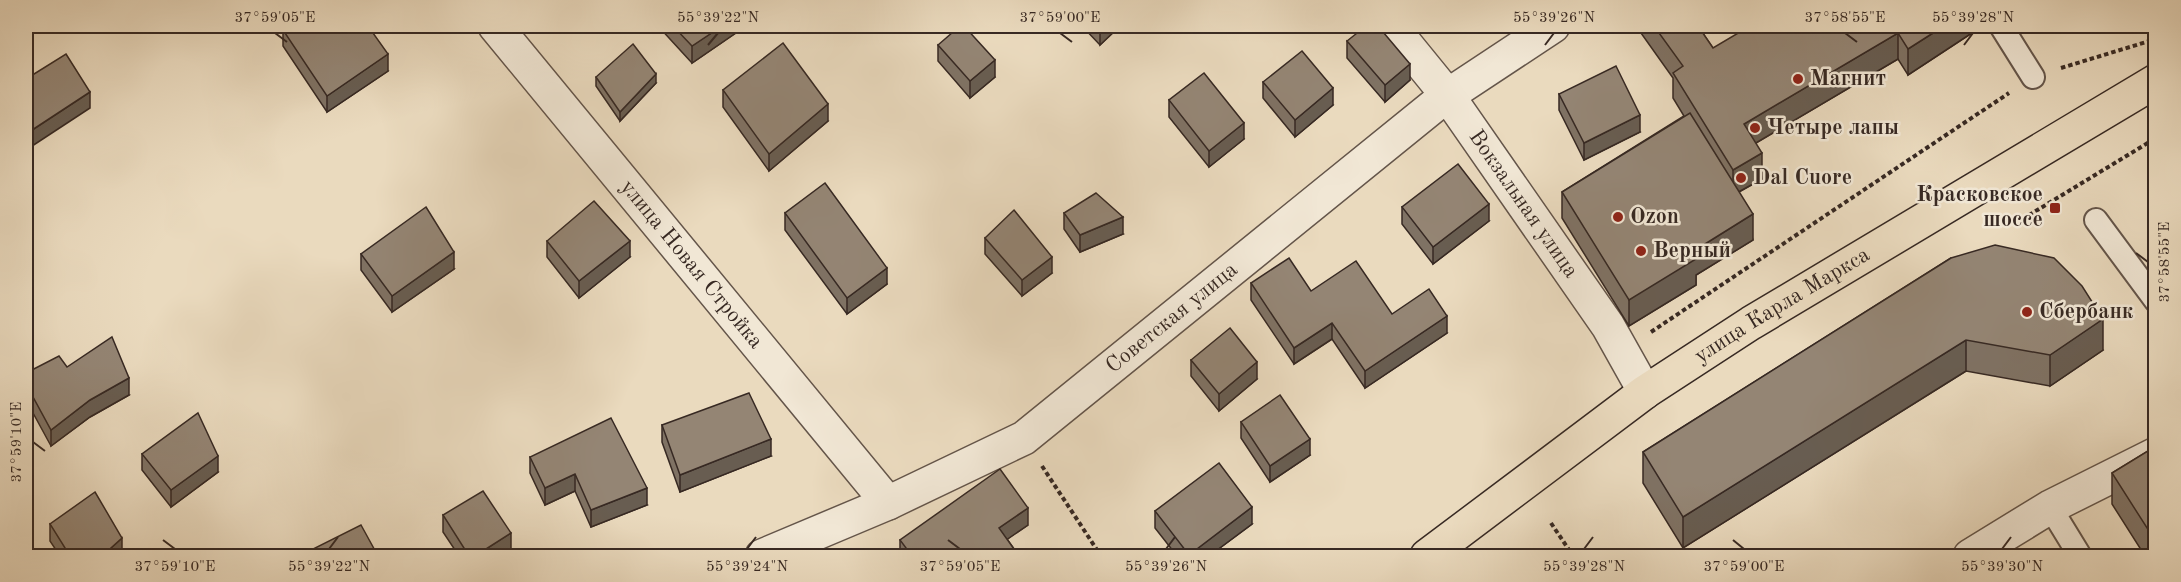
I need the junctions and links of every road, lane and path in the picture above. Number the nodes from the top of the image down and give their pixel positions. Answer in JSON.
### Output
{"nodes":[{"id":1,"x":495,"y":26,"type":"edge"},
{"id":2,"x":1391,"y":26,"type":"edge"},
{"id":3,"x":1552,"y":26,"type":"edge"},
{"id":4,"x":2001,"y":26,"type":"edge"},
{"id":5,"x":2156,"y":39,"type":"edge"},
{"id":6,"x":2033,"y":77,"type":"junction"},
{"id":7,"x":2156,"y":81,"type":"edge"},
{"id":8,"x":1448,"y":96,"type":"junction"},
{"id":9,"x":2156,"y":138,"type":"edge"},
{"id":10,"x":2096,"y":220,"type":"dead end"},
{"id":11,"x":2016,"y":223,"type":"dead end"},
{"id":12,"x":2156,"y":301,"type":"edge"},
{"id":13,"x":1643,"y":337,"type":"dead end"},
{"id":14,"x":1645,"y":392,"type":"junction"},
{"id":15,"x":1024,"y":438,"type":"junction"},
{"id":16,"x":2156,"y":454,"type":"edge"},
{"id":17,"x":888,"y":503,"type":"junction"},
{"id":18,"x":2050,"y":507,"type":"junction"},
{"id":19,"x":1551,"y":523,"type":"dead end"},
{"id":20,"x":762,"y":556,"type":"edge"},
{"id":21,"x":1101,"y":556,"type":"edge"},
{"id":22,"x":1427,"y":556,"type":"edge"},
{"id":23,"x":1573,"y":556,"type":"edge"},
{"id":24,"x":1970,"y":556,"type":"edge"},
{"id":25,"x":2080,"y":556,"type":"edge"}],
"edges":[{"from":1,"to":17,"type":"street","name":"улица Новая Стройка"},
{"from":2,"to":8,"type":"street","name":"Вокзальная улица"},
{"from":3,"to":8,"type":"street","name":"Советская улица"},
{"from":4,"to":6,"type":"lane"},
{"from":5,"to":6,"type":"path"},
{"from":6,"to":13,"type":"path"},
{"from":7,"to":14,"type":"main road","name":"улица Карла Маркса"},
{"from":8,"to":14,"type":"street","name":"Вокзальная улица"},
{"from":8,"to":15,"type":"street","name":"Советская улица"},
{"from":9,"to":11,"type":"path"},
{"from":10,"to":12,"type":"lane"},
{"from":14,"to":22,"type":"main road","name":"улица Карла Маркса"},
{"from":15,"to":17,"type":"street","name":"Советская улица"},
{"from":15,"to":21,"type":"path"},
{"from":16,"to":18,"type":"street"},
{"from":17,"to":20,"type":"street","name":"Советская улица"},
{"from":18,"to":24,"type":"street"},
{"from":18,"to":25,"type":"lane"},
{"from":19,"to":23,"type":"path"}]}
